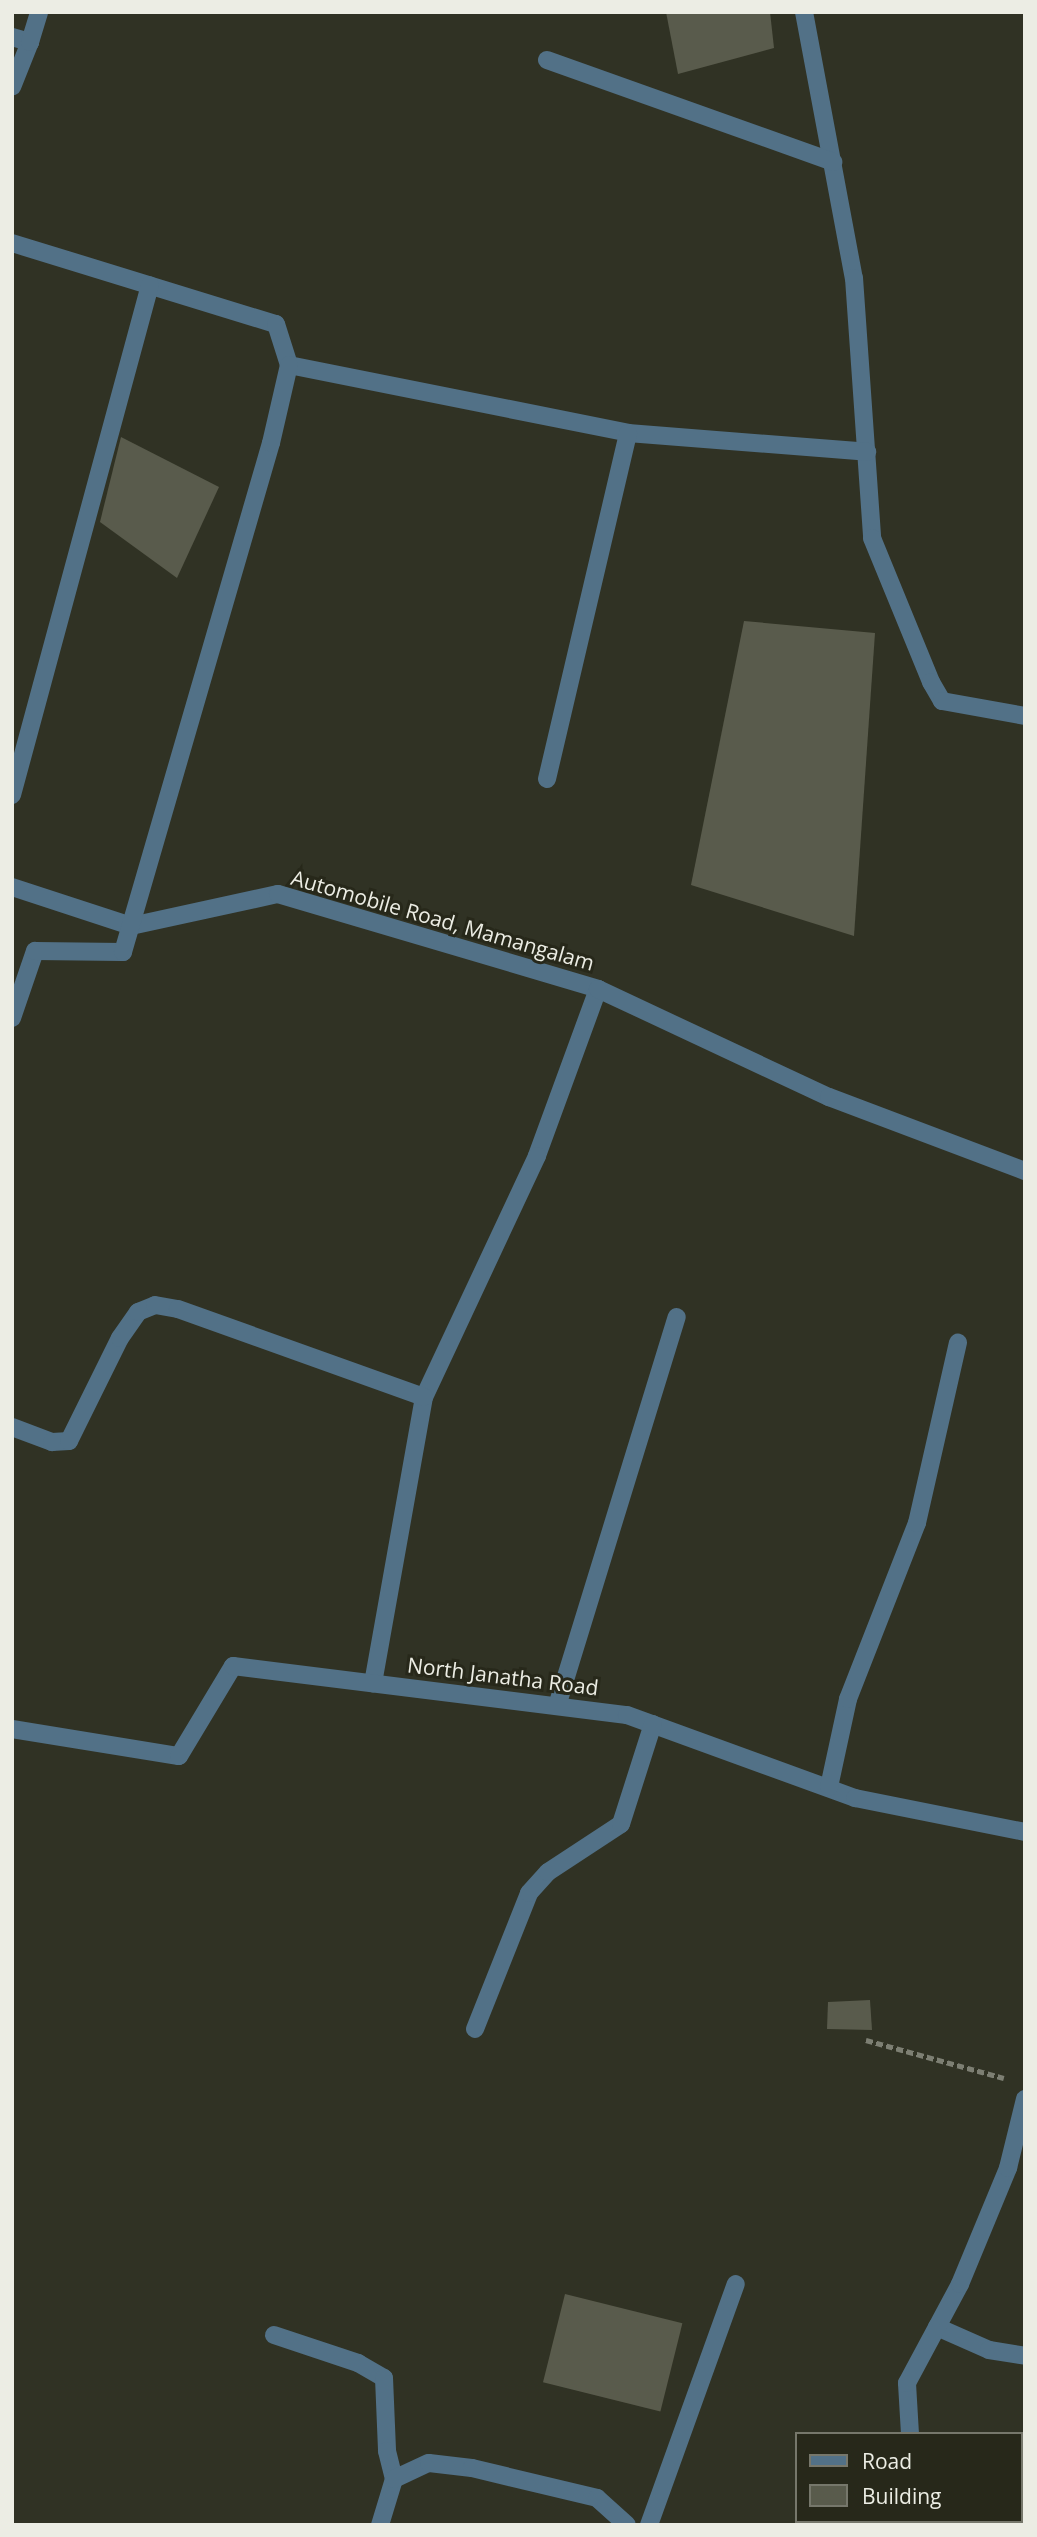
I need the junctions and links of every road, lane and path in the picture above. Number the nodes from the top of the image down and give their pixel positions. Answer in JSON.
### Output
{"nodes":[{"id":1,"x":39,"y":12,"type":"edge"},
{"id":2,"x":804,"y":12,"type":"edge"},
{"id":3,"x":12,"y":37,"type":"edge"},
{"id":4,"x":30,"y":42,"type":"junction"},
{"id":5,"x":547,"y":60,"type":"dead end"},
{"id":6,"x":12,"y":87,"type":"edge"},
{"id":7,"x":833,"y":162,"type":"junction"},
{"id":8,"x":12,"y":243,"type":"edge"},
{"id":9,"x":150,"y":285,"type":"junction"},
{"id":10,"x":289,"y":365,"type":"junction"},
{"id":11,"x":628,"y":433,"type":"junction"},
{"id":12,"x":867,"y":452,"type":"junction"},
{"id":13,"x":1025,"y":716,"type":"edge"},
{"id":14,"x":547,"y":779,"type":"dead end"},
{"id":15,"x":12,"y":795,"type":"edge"},
{"id":16,"x":12,"y":887,"type":"edge"},
{"id":17,"x":131,"y":926,"type":"junction"},
{"id":18,"x":598,"y":989,"type":"junction"},
{"id":19,"x":12,"y":1018,"type":"edge"},
{"id":20,"x":1025,"y":1171,"type":"edge"},
{"id":21,"x":677,"y":1317,"type":"dead end"},
{"id":22,"x":958,"y":1343,"type":"dead end"},
{"id":23,"x":424,"y":1397,"type":"junction"},
{"id":24,"x":12,"y":1427,"type":"edge"},
{"id":25,"x":373,"y":1683,"type":"junction"},
{"id":26,"x":557,"y":1706,"type":"junction"},
{"id":27,"x":653,"y":1724,"type":"junction"},
{"id":28,"x":12,"y":1730,"type":"edge"},
{"id":29,"x":829,"y":1787,"type":"junction"},
{"id":30,"x":1025,"y":1832,"type":"edge"},
{"id":31,"x":475,"y":2029,"type":"dead end"},
{"id":32,"x":866,"y":2040,"type":"dead end"},
{"id":33,"x":1012,"y":2080,"type":"dead end"},
{"id":34,"x":1025,"y":2099,"type":"edge"},
{"id":35,"x":736,"y":2284,"type":"dead end"},
{"id":36,"x":937,"y":2327,"type":"junction"},
{"id":37,"x":274,"y":2335,"type":"dead end"},
{"id":38,"x":1025,"y":2356,"type":"edge"},
{"id":39,"x":910,"y":2432,"type":"edge"},
{"id":40,"x":394,"y":2479,"type":"junction"},
{"id":41,"x":380,"y":2525,"type":"edge"},
{"id":42,"x":627,"y":2525,"type":"edge"},
{"id":43,"x":649,"y":2525,"type":"edge"}],
"edges":[{"from":1,"to":4,"type":"street"},
{"from":2,"to":7,"type":"street"},
{"from":3,"to":4,"type":"street"},
{"from":4,"to":6,"type":"street"},
{"from":5,"to":7,"type":"street"},
{"from":7,"to":12,"type":"street"},
{"from":8,"to":9,"type":"street"},
{"from":9,"to":10,"type":"street"},
{"from":9,"to":15,"type":"street"},
{"from":10,"to":11,"type":"street"},
{"from":10,"to":17,"type":"street"},
{"from":11,"to":12,"type":"street"},
{"from":11,"to":14,"type":"street"},
{"from":12,"to":13,"type":"street"},
{"from":16,"to":17,"type":"street"},
{"from":17,"to":18,"type":"street","name":"Automobile Road, Mamangalam"},
{"from":17,"to":19,"type":"street"},
{"from":18,"to":20,"type":"street"},
{"from":18,"to":23,"type":"street","name":"Automobile Road, Mamangalam"},
{"from":21,"to":26,"type":"street"},
{"from":22,"to":29,"type":"street"},
{"from":23,"to":24,"type":"street"},
{"from":23,"to":25,"type":"street","name":"Automobile Road, Mamangalam"},
{"from":25,"to":26,"type":"street","name":"North Janatha Road"},
{"from":25,"to":28,"type":"street","name":"North Janatha Road"},
{"from":26,"to":27,"type":"street","name":"North Janatha Road"},
{"from":27,"to":29,"type":"street","name":"North Janatha Road"},
{"from":27,"to":31,"type":"street"},
{"from":29,"to":30,"type":"street","name":"North Janatha Road"},
{"from":32,"to":33,"type":"path"},
{"from":34,"to":36,"type":"street"},
{"from":35,"to":43,"type":"street"},
{"from":36,"to":38,"type":"street"},
{"from":36,"to":39,"type":"street"},
{"from":37,"to":40,"type":"street"},
{"from":40,"to":41,"type":"street"},
{"from":40,"to":42,"type":"street"}]}
